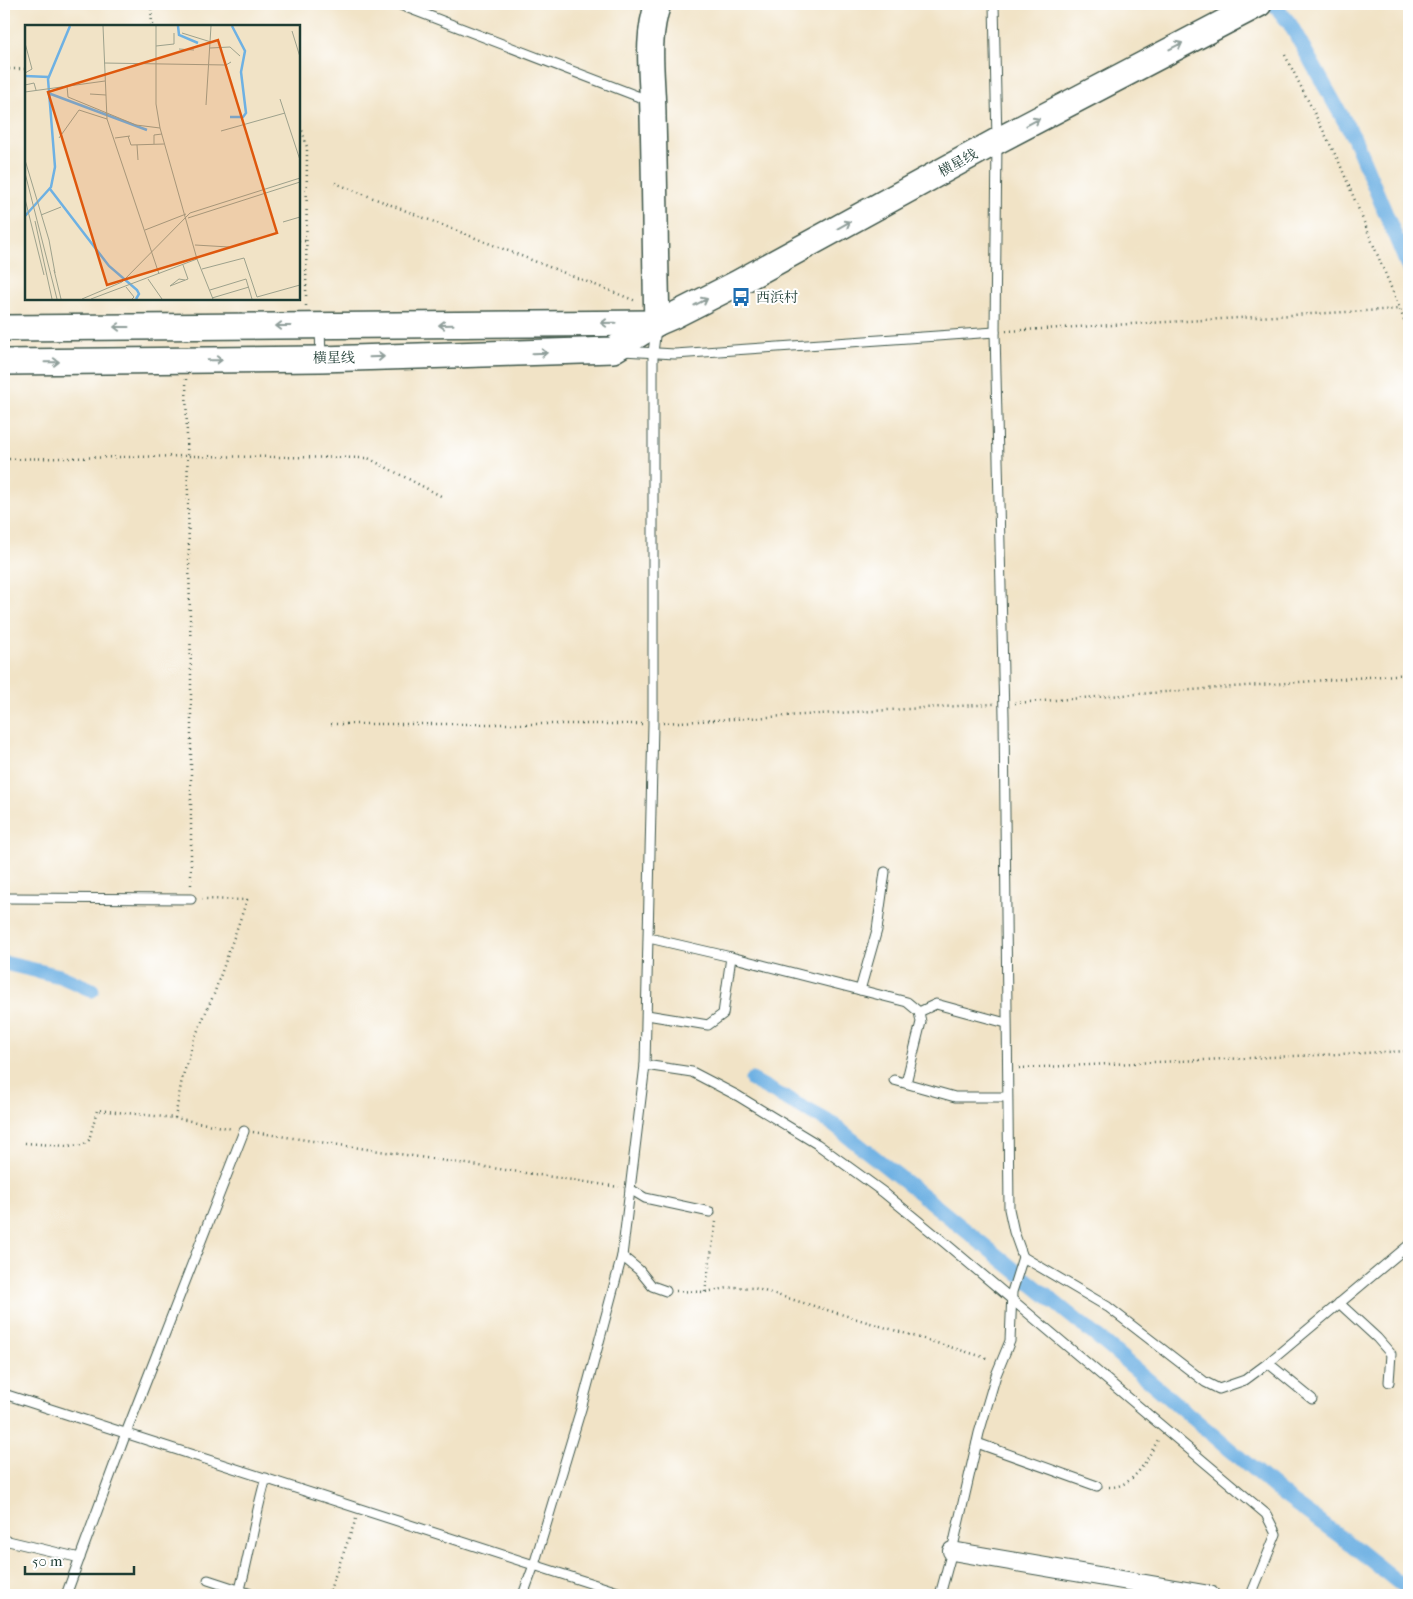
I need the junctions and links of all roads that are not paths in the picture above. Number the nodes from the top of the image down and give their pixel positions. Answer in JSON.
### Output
{"nodes":[{"id":1,"x":398,"y":4,"type":"edge"},
{"id":2,"x":658,"y":4,"type":"edge"},
{"id":3,"x":994,"y":4,"type":"edge"},
{"id":4,"x":1252,"y":7,"type":"edge"},
{"id":5,"x":653,"y":102,"type":"junction"},
{"id":6,"x":997,"y":141,"type":"junction"},
{"id":7,"x":657,"y":316,"type":"junction"},
{"id":8,"x":313,"y":326,"type":"junction"},
{"id":9,"x":4,"y":328,"type":"edge"},
{"id":10,"x":995,"y":332,"type":"junction"},
{"id":11,"x":613,"y":350,"type":"junction"},
{"id":12,"x":653,"y":352,"type":"junction"},
{"id":13,"x":321,"y":359,"type":"junction"},
{"id":14,"x":4,"y":362,"type":"edge"},
{"id":15,"x":885,"y":872,"type":"dead end"},
{"id":16,"x":4,"y":898,"type":"edge"},
{"id":17,"x":192,"y":899,"type":"road end"},
{"id":18,"x":649,"y":938,"type":"junction"},
{"id":19,"x":731,"y":956,"type":"junction"},
{"id":20,"x":860,"y":990,"type":"junction"},
{"id":21,"x":919,"y":1012,"type":"junction"},
{"id":22,"x":647,"y":1014,"type":"junction"},
{"id":23,"x":1006,"y":1023,"type":"junction"},
{"id":24,"x":645,"y":1065,"type":"junction"},
{"id":25,"x":894,"y":1080,"type":"dead end"},
{"id":26,"x":906,"y":1084,"type":"junction"},
{"id":27,"x":1007,"y":1097,"type":"junction"},
{"id":28,"x":244,"y":1130,"type":"road end"},
{"id":29,"x":630,"y":1188,"type":"junction"},
{"id":30,"x":710,"y":1212,"type":"road end"},
{"id":31,"x":1409,"y":1245,"type":"edge"},
{"id":32,"x":622,"y":1256,"type":"junction"},
{"id":33,"x":1024,"y":1257,"type":"junction"},
{"id":34,"x":666,"y":1291,"type":"road end"},
{"id":35,"x":1012,"y":1296,"type":"junction"},
{"id":36,"x":1339,"y":1303,"type":"junction"},
{"id":37,"x":1268,"y":1363,"type":"junction"},
{"id":38,"x":1389,"y":1382,"type":"dead end"},
{"id":39,"x":4,"y":1394,"type":"edge"},
{"id":40,"x":1312,"y":1399,"type":"dead end"},
{"id":41,"x":126,"y":1433,"type":"junction"},
{"id":42,"x":976,"y":1443,"type":"junction"},
{"id":43,"x":266,"y":1478,"type":"junction"},
{"id":44,"x":1097,"y":1486,"type":"road end"},
{"id":45,"x":4,"y":1540,"type":"edge"},
{"id":46,"x":952,"y":1551,"type":"junction"},
{"id":47,"x":80,"y":1558,"type":"junction"},
{"id":48,"x":534,"y":1565,"type":"junction"},
{"id":49,"x":208,"y":1580,"type":"dead end"},
{"id":50,"x":240,"y":1589,"type":"junction"},
{"id":51,"x":66,"y":1595,"type":"edge"},
{"id":52,"x":254,"y":1595,"type":"edge"},
{"id":53,"x":523,"y":1595,"type":"edge"},
{"id":54,"x":627,"y":1595,"type":"edge"},
{"id":55,"x":940,"y":1595,"type":"edge"},
{"id":56,"x":1210,"y":1595,"type":"edge"},
{"id":57,"x":1251,"y":1595,"type":"edge"}],
"edges":[{"from":1,"to":5,"type":"lane"},
{"from":2,"to":5,"type":"street"},
{"from":3,"to":6,"type":"lane"},
{"from":6,"to":4,"type":"street","name":"横星线","one_way":true},
{"from":5,"to":7,"type":"street"},
{"from":7,"to":6,"type":"street","name":"横星线","one_way":true},
{"from":6,"to":10,"type":"lane"},
{"from":7,"to":8,"type":"street","name":"横星线","one_way":true},
{"from":7,"to":11,"type":"street","name":"横星线"},
{"from":7,"to":12,"type":"lane"},
{"from":8,"to":9,"type":"street","name":"横星线","one_way":true},
{"from":8,"to":13,"type":"lane"},
{"from":10,"to":12,"type":"lane"},
{"from":10,"to":23,"type":"lane"},
{"from":11,"to":12,"type":"lane"},
{"from":13,"to":11,"type":"street","name":"横星线","one_way":true},
{"from":12,"to":18,"type":"lane"},
{"from":14,"to":13,"type":"street","name":"横星线","one_way":true},
{"from":15,"to":20,"type":"lane"},
{"from":16,"to":17,"type":"lane"},
{"from":18,"to":19,"type":"lane"},
{"from":18,"to":22,"type":"lane"},
{"from":19,"to":20,"type":"lane"},
{"from":19,"to":22,"type":"lane"},
{"from":20,"to":21,"type":"lane"},
{"from":21,"to":23,"type":"lane"},
{"from":21,"to":26,"type":"lane"},
{"from":22,"to":24,"type":"lane"},
{"from":23,"to":27,"type":"lane"},
{"from":24,"to":29,"type":"lane"},
{"from":24,"to":35,"type":"lane"},
{"from":25,"to":26,"type":"lane"},
{"from":26,"to":27,"type":"lane"},
{"from":27,"to":33,"type":"lane"},
{"from":28,"to":41,"type":"lane"},
{"from":29,"to":30,"type":"lane"},
{"from":29,"to":32,"type":"lane"},
{"from":31,"to":36,"type":"lane"},
{"from":32,"to":34,"type":"lane"},
{"from":32,"to":48,"type":"lane"},
{"from":33,"to":35,"type":"lane"},
{"from":33,"to":37,"type":"lane"},
{"from":35,"to":42,"type":"lane"},
{"from":35,"to":57,"type":"lane"},
{"from":36,"to":37,"type":"lane"},
{"from":36,"to":38,"type":"lane"},
{"from":37,"to":40,"type":"lane"},
{"from":39,"to":41,"type":"lane"},
{"from":41,"to":43,"type":"lane"},
{"from":41,"to":47,"type":"lane"},
{"from":42,"to":44,"type":"lane"},
{"from":42,"to":46,"type":"lane"},
{"from":43,"to":48,"type":"lane"},
{"from":43,"to":50,"type":"lane"},
{"from":45,"to":47,"type":"lane"},
{"from":46,"to":55,"type":"lane"},
{"from":46,"to":56,"type":"street"},
{"from":47,"to":51,"type":"lane"},
{"from":48,"to":53,"type":"lane"},
{"from":48,"to":54,"type":"lane"},
{"from":49,"to":50,"type":"lane"},
{"from":50,"to":52,"type":"lane"}]}
